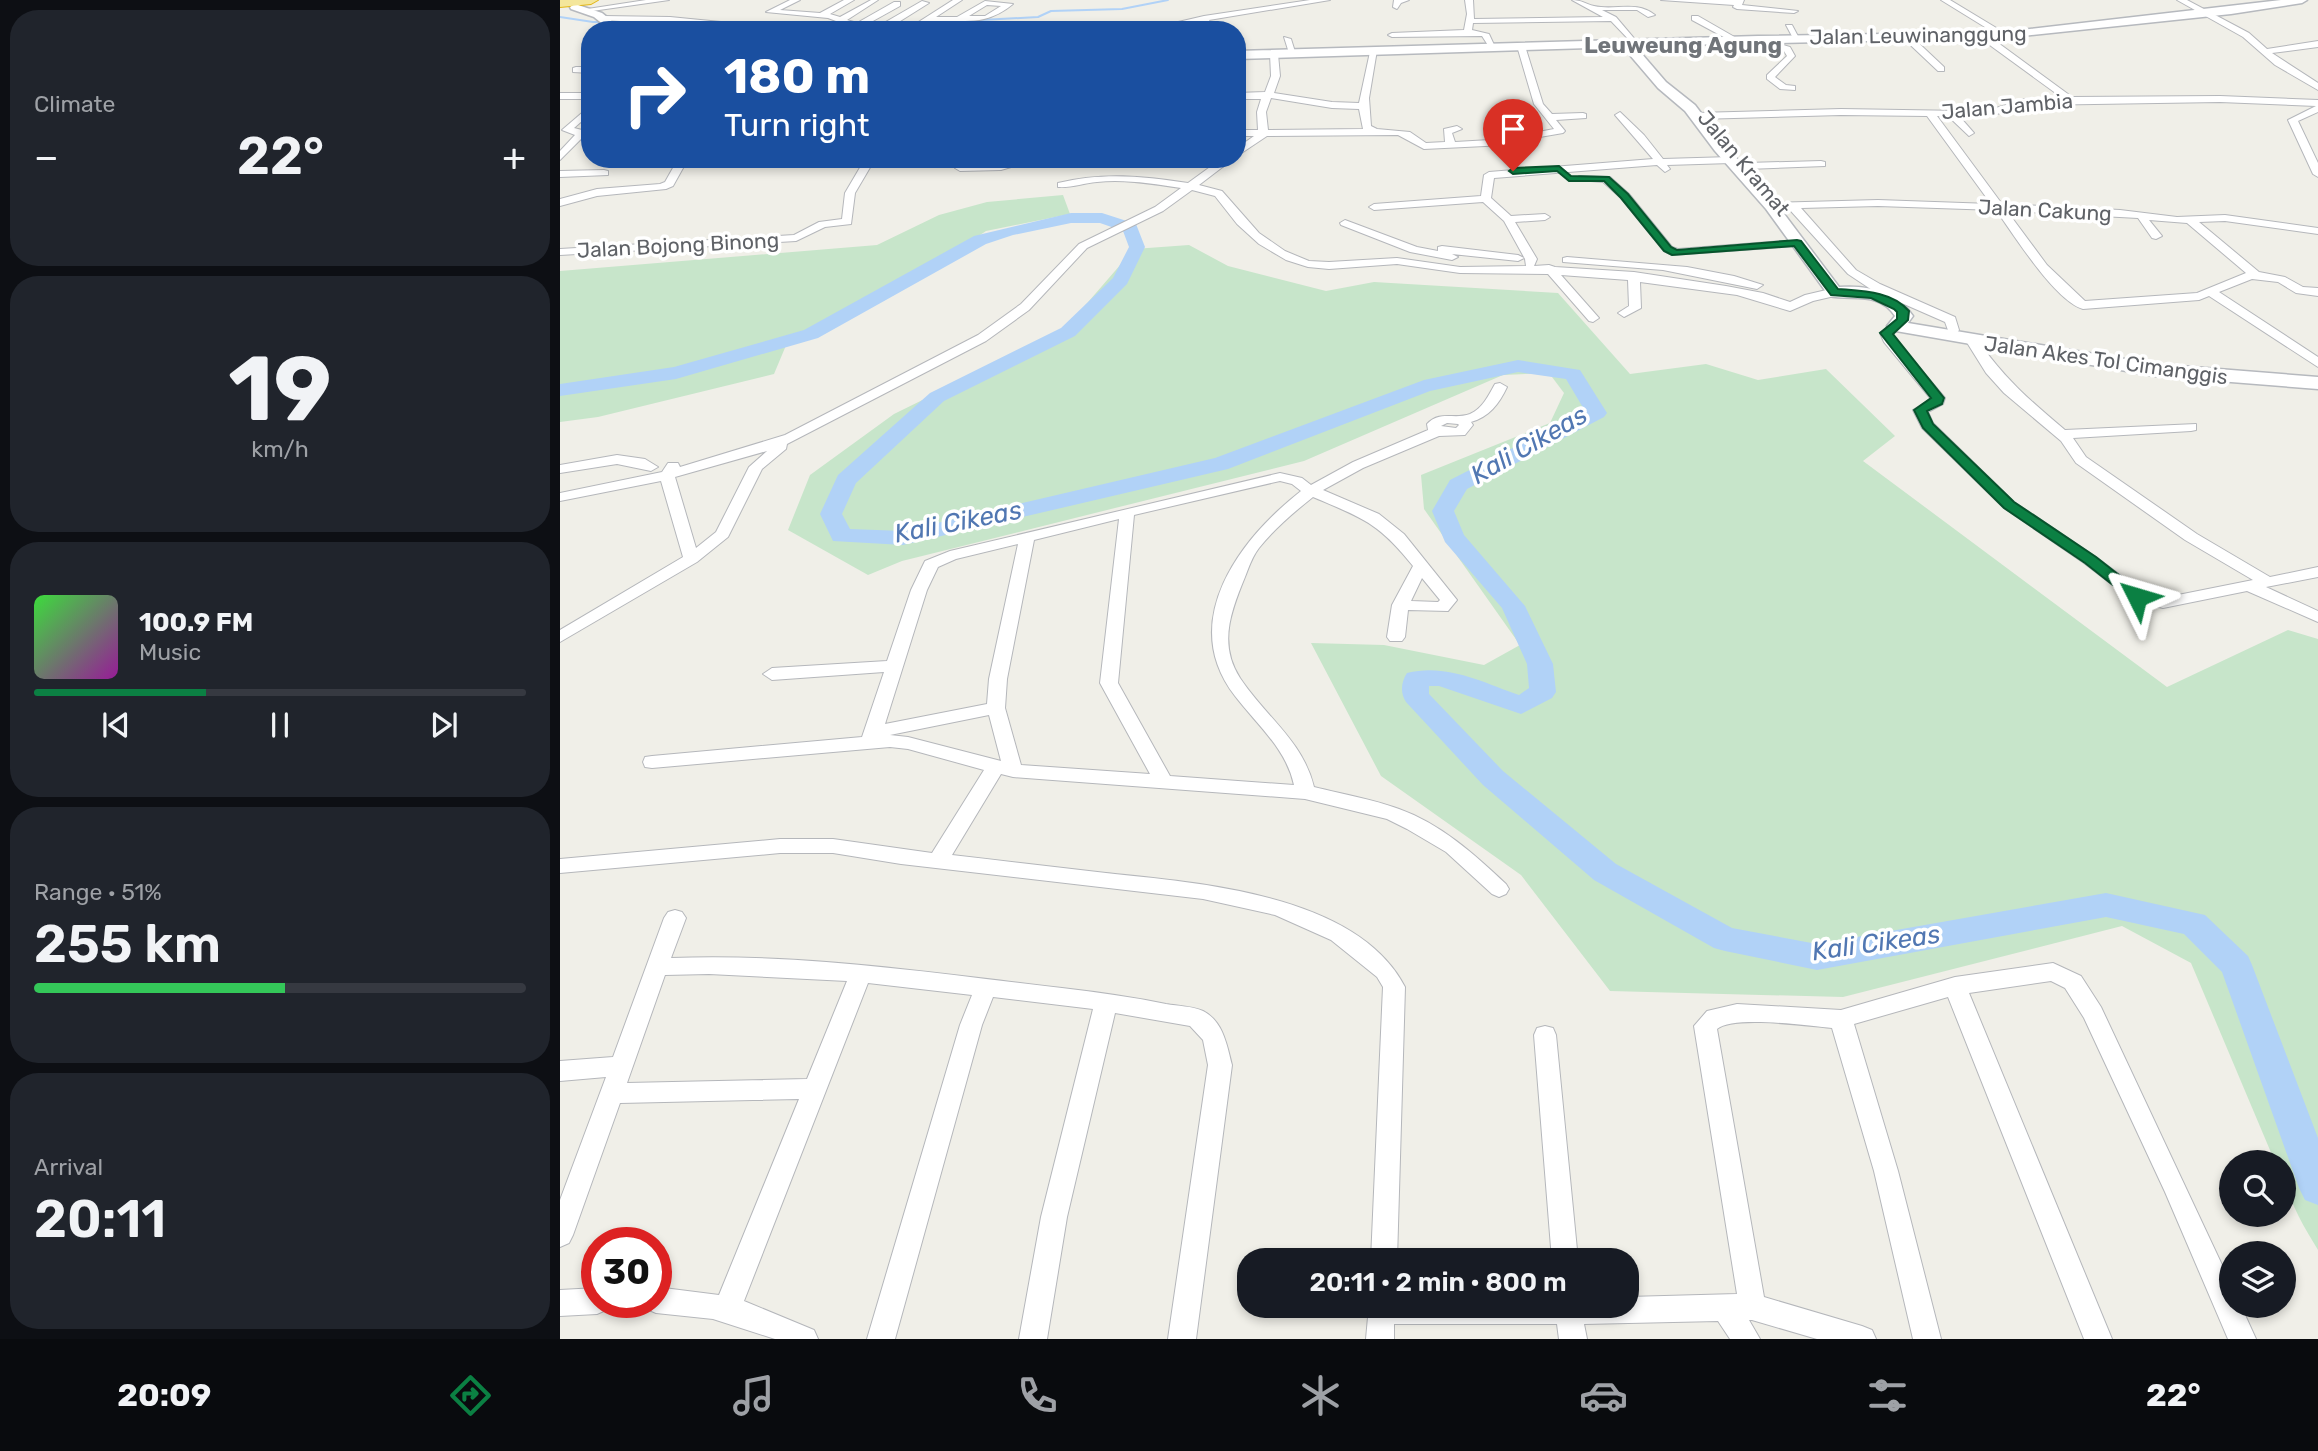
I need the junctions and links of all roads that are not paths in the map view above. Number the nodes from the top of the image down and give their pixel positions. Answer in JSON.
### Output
{"nodes":[{"id":1,"x":665,"y":0,"type":"edge"},
{"id":2,"x":796,"y":0,"type":"edge"},
{"id":3,"x":850,"y":0,"type":"edge"},
{"id":4,"x":958,"y":0,"type":"edge"},
{"id":5,"x":1326,"y":0,"type":"edge"},
{"id":6,"x":1405,"y":0,"type":"edge"},
{"id":7,"x":1469,"y":0,"type":"edge"},
{"id":8,"x":1576,"y":0,"type":"edge"},
{"id":9,"x":1665,"y":0,"type":"edge"},
{"id":10,"x":1945,"y":0,"type":"edge"},
{"id":11,"x":2181,"y":0,"type":"edge"},
{"id":12,"x":2302,"y":0,"type":"edge"},
{"id":13,"x":875,"y":1,"type":"edge"},
{"id":14,"x":1740,"y":1,"type":"edge"},
{"id":15,"x":925,"y":3,"type":"dead end"},
{"id":16,"x":560,"y":4,"type":"edge"},
{"id":17,"x":897,"y":4,"type":"dead end"},
{"id":18,"x":813,"y":5,"type":"dead end"},
{"id":19,"x":584,"y":6,"type":"edge"},
{"id":20,"x":1397,"y":7,"type":"dead end"},
{"id":21,"x":1597,"y":8,"type":"junction"},
{"id":22,"x":1794,"y":11,"type":"dead end"},
{"id":23,"x":2203,"y":13,"type":"junction"},
{"id":24,"x":793,"y":15,"type":"junction"},
{"id":25,"x":821,"y":15,"type":"junction"},
{"id":26,"x":1651,"y":15,"type":"dead end"},
{"id":27,"x":1204,"y":18,"type":"junction"},
{"id":28,"x":1695,"y":18,"type":"dead end"},
{"id":29,"x":959,"y":19,"type":"junction"},
{"id":30,"x":1613,"y":19,"type":"junction"},
{"id":31,"x":604,"y":20,"type":"joint"},
{"id":32,"x":840,"y":20,"type":"junction"},
{"id":33,"x":693,"y":21,"type":"edge"},
{"id":34,"x":843,"y":21,"type":"edge"},
{"id":35,"x":866,"y":21,"type":"edge"},
{"id":36,"x":896,"y":21,"type":"edge"},
{"id":37,"x":924,"y":21,"type":"edge"},
{"id":38,"x":943,"y":21,"type":"edge"},
{"id":39,"x":1190,"y":21,"type":"edge"},
{"id":40,"x":1206,"y":21,"type":"edge"},
{"id":41,"x":1470,"y":21,"type":"junction"},
{"id":42,"x":1468,"y":32,"type":"junction"},
{"id":43,"x":1536,"y":34,"type":"dead end"},
{"id":44,"x":1392,"y":35,"type":"dead end"},
{"id":45,"x":2004,"y":35,"type":"junction"},
{"id":46,"x":1906,"y":36,"type":"junction"},
{"id":47,"x":1983,"y":36,"type":"junction"},
{"id":48,"x":1734,"y":39,"type":"junction"},
{"id":49,"x":1758,"y":39,"type":"junction"},
{"id":50,"x":1287,"y":40,"type":"dead end"},
{"id":51,"x":1631,"y":42,"type":"junction"},
{"id":52,"x":2318,"y":44,"type":"edge"},
{"id":53,"x":1521,"y":46,"type":"junction"},
{"id":54,"x":1540,"y":46,"type":"junction"},
{"id":55,"x":1490,"y":47,"type":"junction"},
{"id":56,"x":2265,"y":51,"type":"junction"},
{"id":57,"x":1374,"y":52,"type":"junction"},
{"id":58,"x":1293,"y":53,"type":"junction"},
{"id":59,"x":1270,"y":54,"type":"junction"},
{"id":60,"x":1246,"y":55,"type":"edge"},
{"id":61,"x":1941,"y":69,"type":"dead end"},
{"id":62,"x":576,"y":70,"type":"dead end"},
{"id":63,"x":581,"y":70,"type":"edge"},
{"id":64,"x":2318,"y":87,"type":"edge"},
{"id":65,"x":1792,"y":88,"type":"dead end"},
{"id":66,"x":1266,"y":93,"type":"junction"},
{"id":67,"x":1246,"y":95,"type":"edge"},
{"id":68,"x":560,"y":96,"type":"edge"},
{"id":69,"x":581,"y":96,"type":"edge"},
{"id":70,"x":2070,"y":100,"type":"junction"},
{"id":71,"x":2318,"y":103,"type":"edge"},
{"id":72,"x":1364,"y":106,"type":"junction"},
{"id":73,"x":2318,"y":108,"type":"edge"},
{"id":74,"x":1929,"y":112,"type":"junction"},
{"id":75,"x":1952,"y":114,"type":"junction"},
{"id":76,"x":1620,"y":115,"type":"dead end"},
{"id":77,"x":581,"y":116,"type":"edge"},
{"id":78,"x":1583,"y":116,"type":"dead end"},
{"id":79,"x":1700,"y":116,"type":"junction"},
{"id":80,"x":1549,"y":117,"type":"junction"},
{"id":81,"x":1457,"y":129,"type":"dead end"},
{"id":82,"x":564,"y":130,"type":"edge"},
{"id":83,"x":1246,"y":133,"type":"edge"},
{"id":84,"x":1264,"y":133,"type":"junction"},
{"id":85,"x":1377,"y":133,"type":"junction"},
{"id":86,"x":1969,"y":133,"type":"dead end"},
{"id":87,"x":1451,"y":145,"type":"junction"},
{"id":88,"x":1246,"y":146,"type":"edge"},
{"id":89,"x":1536,"y":155,"type":"junction"},
{"id":90,"x":560,"y":157,"type":"edge"},
{"id":91,"x":1731,"y":160,"type":"junction"},
{"id":92,"x":1821,"y":164,"type":"dead end"},
{"id":93,"x":1662,"y":166,"type":"junction"},
{"id":94,"x":1747,"y":166,"type":"junction"},
{"id":95,"x":678,"y":168,"type":"edge"},
{"id":96,"x":865,"y":168,"type":"edge"},
{"id":97,"x":1216,"y":168,"type":"edge"},
{"id":98,"x":1559,"y":168,"type":"junction"},
{"id":99,"x":560,"y":174,"type":"edge"},
{"id":100,"x":2318,"y":174,"type":"edge"},
{"id":101,"x":1062,"y":185,"type":"dead end"},
{"id":102,"x":1189,"y":188,"type":"junction"},
{"id":103,"x":573,"y":196,"type":"junction"},
{"id":104,"x":1486,"y":199,"type":"junction"},
{"id":105,"x":560,"y":203,"type":"edge"},
{"id":106,"x":1781,"y":205,"type":"junction"},
{"id":107,"x":1374,"y":207,"type":"dead end"},
{"id":108,"x":1998,"y":207,"type":"junction"},
{"id":109,"x":2142,"y":216,"type":"junction"},
{"id":110,"x":1545,"y":217,"type":"dead end"},
{"id":111,"x":2188,"y":218,"type":"junction"},
{"id":112,"x":1508,"y":219,"type":"junction"},
{"id":113,"x":1350,"y":221,"type":"dead end"},
{"id":114,"x":2318,"y":231,"type":"edge"},
{"id":115,"x":2156,"y":236,"type":"dead end"},
{"id":116,"x":1797,"y":243,"type":"junction"},
{"id":117,"x":560,"y":251,"type":"edge"},
{"id":118,"x":1531,"y":261,"type":"junction"},
{"id":119,"x":1548,"y":268,"type":"junction"},
{"id":120,"x":2251,"y":275,"type":"junction"},
{"id":121,"x":1634,"y":276,"type":"junction"},
{"id":122,"x":1840,"y":292,"type":"junction"},
{"id":123,"x":2210,"y":292,"type":"junction"},
{"id":124,"x":2318,"y":292,"type":"edge"},
{"id":125,"x":1805,"y":300,"type":"junction"},
{"id":126,"x":1624,"y":313,"type":"dead end"},
{"id":127,"x":1593,"y":318,"type":"dead end"},
{"id":128,"x":1899,"y":323,"type":"junction"},
{"id":129,"x":1952,"y":330,"type":"junction"},
{"id":130,"x":1972,"y":341,"type":"junction"},
{"id":131,"x":2318,"y":363,"type":"edge"},
{"id":132,"x":2312,"y":380,"type":"edge"},
{"id":133,"x":1500,"y":387,"type":"dead end"},
{"id":134,"x":2191,"y":427,"type":"dead end"},
{"id":135,"x":785,"y":434,"type":"junction"},
{"id":136,"x":2062,"y":435,"type":"junction"},
{"id":137,"x":677,"y":461,"type":"junction"},
{"id":138,"x":650,"y":467,"type":"junction"},
{"id":139,"x":560,"y":469,"type":"edge"},
{"id":140,"x":667,"y":475,"type":"junction"},
{"id":141,"x":560,"y":486,"type":"edge"},
{"id":142,"x":1311,"y":491,"type":"junction"},
{"id":143,"x":560,"y":497,"type":"edge"},
{"id":144,"x":1127,"y":512,"type":"junction"},
{"id":145,"x":1027,"y":537,"type":"junction"},
{"id":146,"x":691,"y":559,"type":"junction"},
{"id":147,"x":1421,"y":565,"type":"junction"},
{"id":148,"x":2318,"y":572,"type":"edge"},
{"id":149,"x":2266,"y":581,"type":"junction"},
{"id":150,"x":2249,"y":586,"type":"junction"},
{"id":151,"x":1400,"y":605,"type":"junction"},
{"id":152,"x":2318,"y":617,"type":"edge"},
{"id":153,"x":560,"y":637,"type":"edge"},
{"id":154,"x":1396,"y":637,"type":"dead end"},
{"id":155,"x":893,"y":666,"type":"junction"},
{"id":156,"x":772,"y":674,"type":"dead end"},
{"id":157,"x":996,"y":708,"type":"junction"},
{"id":158,"x":872,"y":736,"type":"junction"},
{"id":159,"x":652,"y":762,"type":"dead end"},
{"id":160,"x":1004,"y":769,"type":"junction"},
{"id":161,"x":1164,"y":782,"type":"junction"},
{"id":162,"x":1305,"y":792,"type":"junction"},
{"id":163,"x":938,"y":861,"type":"junction"},
{"id":164,"x":560,"y":866,"type":"edge"},
{"id":165,"x":1499,"y":889,"type":"dead end"},
{"id":166,"x":675,"y":918,"type":"dead end"},
{"id":167,"x":657,"y":967,"type":"junction"},
{"id":168,"x":861,"y":973,"type":"junction"},
{"id":169,"x":1955,"y":986,"type":"junction"},
{"id":170,"x":986,"y":987,"type":"junction"},
{"id":171,"x":1106,"y":1002,"type":"junction"},
{"id":172,"x":1841,"y":1019,"type":"junction"},
{"id":173,"x":1545,"y":1035,"type":"dead end"},
{"id":174,"x":621,"y":1066,"type":"junction"},
{"id":175,"x":560,"y":1071,"type":"edge"},
{"id":176,"x":815,"y":1089,"type":"junction"},
{"id":177,"x":612,"y":1093,"type":"junction"},
{"id":178,"x":560,"y":1235,"type":"edge"},
{"id":179,"x":1384,"y":1248,"type":"edge"},
{"id":180,"x":1564,"y":1248,"type":"edge"},
{"id":181,"x":672,"y":1301,"type":"edge"},
{"id":182,"x":581,"y":1302,"type":"edge"},
{"id":183,"x":560,"y":1303,"type":"edge"},
{"id":184,"x":1724,"y":1307,"type":"junction"},
{"id":185,"x":1752,"y":1307,"type":"junction"},
{"id":186,"x":1639,"y":1308,"type":"edge"},
{"id":187,"x":727,"y":1309,"type":"junction"},
{"id":188,"x":1381,"y":1318,"type":"edge"},
{"id":189,"x":1570,"y":1318,"type":"edge"},
{"id":190,"x":804,"y":1339,"type":"edge"},
{"id":191,"x":881,"y":1339,"type":"edge"},
{"id":192,"x":1033,"y":1339,"type":"edge"},
{"id":193,"x":1182,"y":1339,"type":"edge"},
{"id":194,"x":1380,"y":1339,"type":"edge"},
{"id":195,"x":1573,"y":1339,"type":"edge"},
{"id":196,"x":1746,"y":1339,"type":"edge"},
{"id":197,"x":1862,"y":1339,"type":"edge"},
{"id":198,"x":1927,"y":1339,"type":"edge"},
{"id":199,"x":2098,"y":1339,"type":"edge"},
{"id":200,"x":2242,"y":1339,"type":"edge"}],
"edges":[{"from":1,"to":19,"type":"street"},
{"from":2,"to":24,"type":"street"},
{"from":3,"to":25,"type":"street"},
{"from":4,"to":37,"type":"street"},
{"from":5,"to":27,"type":"street"},
{"from":6,"to":20,"type":"street"},
{"from":7,"to":41,"type":"street"},
{"from":8,"to":21,"type":"street"},
{"from":9,"to":14,"type":"street"},
{"from":10,"to":45,"type":"street"},
{"from":11,"to":23,"type":"street"},
{"from":12,"to":23,"type":"main road","name":"Jalan Leuwinanggung"},
{"from":13,"to":32,"type":"street"},
{"from":14,"to":22,"type":"street"},
{"from":15,"to":36,"type":"street"},
{"from":16,"to":19,"type":"highway"},
{"from":17,"to":35,"type":"street"},
{"from":18,"to":24,"type":"street"},
{"from":19,"to":31,"type":"main road"},
{"from":21,"to":26,"type":"street"},
{"from":21,"to":30,"type":"street"},
{"from":23,"to":45,"type":"main road","name":"Jalan Leuwinanggung"},
{"from":23,"to":56,"type":"street"},
{"from":24,"to":25,"type":"street"},
{"from":25,"to":32,"type":"street"},
{"from":27,"to":39,"type":"street"},
{"from":27,"to":40,"type":"street"},
{"from":28,"to":48,"type":"street"},
{"from":29,"to":29,"type":"street"},
{"from":29,"to":38,"type":"street"},
{"from":30,"to":41,"type":"street"},
{"from":30,"to":51,"type":"street"},
{"from":31,"to":33,"type":"street"},
{"from":32,"to":34,"type":"street"},
{"from":41,"to":42,"type":"street"},
{"from":42,"to":44,"type":"street"},
{"from":42,"to":55,"type":"street"},
{"from":43,"to":54,"type":"street"},
{"from":45,"to":47,"type":"main road","name":"Jalan Leuwinanggung"},
{"from":46,"to":47,"type":"main road","name":"Jalan Leuwinanggung"},
{"from":46,"to":49,"type":"main road","name":"Jalan Leuwinanggung"},
{"from":46,"to":61,"type":"street"},
{"from":47,"to":70,"type":"street"},
{"from":48,"to":49,"type":"main road","name":"Jalan Leuwinanggung"},
{"from":48,"to":51,"type":"main road","name":"Jalan Leuwinanggung"},
{"from":49,"to":65,"type":"street"},
{"from":50,"to":58,"type":"street"},
{"from":51,"to":54,"type":"main road","name":"Jalan Leuwinanggung"},
{"from":51,"to":79,"type":"main road","name":"Jalan Kramat"},
{"from":52,"to":56,"type":"street"},
{"from":53,"to":54,"type":"main road","name":"Jalan Leuwinanggung"},
{"from":53,"to":55,"type":"main road","name":"Jalan Leuwinanggung"},
{"from":53,"to":80,"type":"street"},
{"from":55,"to":57,"type":"main road","name":"Jalan Leuwinanggung"},
{"from":56,"to":64,"type":"street"},
{"from":57,"to":58,"type":"main road","name":"Jalan Leuwinanggung"},
{"from":57,"to":72,"type":"street"},
{"from":58,"to":59,"type":"main road","name":"Jalan Leuwinanggung"},
{"from":59,"to":60,"type":"main road","name":"Jalan Leuwinanggung"},
{"from":59,"to":66,"type":"street"},
{"from":62,"to":63,"type":"street"},
{"from":66,"to":67,"type":"street"},
{"from":66,"to":72,"type":"street"},
{"from":66,"to":84,"type":"street"},
{"from":68,"to":69,"type":"street"},
{"from":70,"to":71,"type":"street","name":"Jalan Jambia"},
{"from":70,"to":75,"type":"street","name":"Jalan Jambia"},
{"from":72,"to":85,"type":"street"},
{"from":73,"to":100,"type":"street"},
{"from":74,"to":75,"type":"street","name":"Jalan Jambia"},
{"from":74,"to":79,"type":"street","name":"Jalan Jambia"},
{"from":74,"to":108,"type":"street"},
{"from":75,"to":86,"type":"street"},
{"from":76,"to":93,"type":"street"},
{"from":77,"to":82,"type":"street"},
{"from":78,"to":80,"type":"street"},
{"from":79,"to":91,"type":"main road","name":"Jalan Kramat"},
{"from":79,"to":94,"type":"main road","name":"Jalan Kramat"},
{"from":80,"to":89,"type":"street"},
{"from":81,"to":87,"type":"street"},
{"from":82,"to":90,"type":"street"},
{"from":83,"to":84,"type":"street"},
{"from":84,"to":85,"type":"street"},
{"from":84,"to":88,"type":"street"},
{"from":85,"to":87,"type":"street"},
{"from":87,"to":89,"type":"street"},
{"from":89,"to":98,"type":"street"},
{"from":89,"to":104,"type":"street"},
{"from":91,"to":93,"type":"street"},
{"from":91,"to":106,"type":"main road","name":"Jalan Kramat"},
{"from":92,"to":94,"type":"street"},
{"from":93,"to":98,"type":"street"},
{"from":94,"to":106,"type":"main road","name":"Jalan Kramat"},
{"from":95,"to":103,"type":"street"},
{"from":96,"to":117,"type":"street","name":"Jalan Bojong Binong"},
{"from":97,"to":102,"type":"street"},
{"from":98,"to":116,"type":"street"},
{"from":99,"to":103,"type":"street"},
{"from":101,"to":102,"type":"street"},
{"from":102,"to":119,"type":"street"},
{"from":102,"to":135,"type":"street"},
{"from":103,"to":105,"type":"street"},
{"from":104,"to":107,"type":"street"},
{"from":104,"to":112,"type":"street"},
{"from":106,"to":108,"type":"street","name":"Jalan Cakung"},
{"from":106,"to":116,"type":"main road","name":"Jalan Kramat"},
{"from":106,"to":122,"type":"main road","name":"Jalan Kramat"},
{"from":106,"to":129,"type":"street"},
{"from":108,"to":109,"type":"street","name":"Jalan Cakung"},
{"from":108,"to":123,"type":"street"},
{"from":109,"to":111,"type":"street","name":"Jalan Cakung"},
{"from":109,"to":115,"type":"street"},
{"from":110,"to":112,"type":"street"},
{"from":111,"to":114,"type":"street","name":"Jalan Cakung"},
{"from":111,"to":120,"type":"street"},
{"from":112,"to":118,"type":"street"},
{"from":113,"to":118,"type":"street"},
{"from":116,"to":122,"type":"main road","name":"Jalan Kramat"},
{"from":118,"to":119,"type":"street"},
{"from":118,"to":125,"type":"street"},
{"from":119,"to":121,"type":"street"},
{"from":119,"to":125,"type":"street"},
{"from":119,"to":127,"type":"street"},
{"from":120,"to":123,"type":"street"},
{"from":120,"to":124,"type":"street"},
{"from":121,"to":125,"type":"street"},
{"from":121,"to":126,"type":"street"},
{"from":122,"to":125,"type":"street"},
{"from":122,"to":128,"type":"main road"},
{"from":123,"to":131,"type":"street"},
{"from":128,"to":129,"type":"main road","name":"Jalan Akes Tol Cimanggis"},
{"from":128,"to":130,"type":"main road","name":"Jalan Akes Tol Cimanggis"},
{"from":128,"to":150,"type":"street"},
{"from":129,"to":132,"type":"main road","name":"Jalan Akes Tol Cimanggis"},
{"from":130,"to":132,"type":"main road","name":"Jalan Akes Tol Cimanggis"},
{"from":130,"to":136,"type":"street"},
{"from":133,"to":142,"type":"street"},
{"from":134,"to":136,"type":"street"},
{"from":135,"to":137,"type":"street"},
{"from":135,"to":140,"type":"street"},
{"from":135,"to":146,"type":"street"},
{"from":136,"to":149,"type":"street"},
{"from":137,"to":138,"type":"street"},
{"from":137,"to":140,"type":"street"},
{"from":138,"to":139,"type":"street"},
{"from":138,"to":141,"type":"street"},
{"from":140,"to":143,"type":"street"},
{"from":140,"to":146,"type":"street"},
{"from":142,"to":144,"type":"street"},
{"from":142,"to":147,"type":"street"},
{"from":142,"to":162,"type":"street"},
{"from":144,"to":145,"type":"street"},
{"from":144,"to":161,"type":"street"},
{"from":145,"to":155,"type":"street"},
{"from":145,"to":157,"type":"street"},
{"from":146,"to":153,"type":"street"},
{"from":147,"to":151,"type":"street"},
{"from":147,"to":151,"type":"street"},
{"from":148,"to":149,"type":"street"},
{"from":149,"to":150,"type":"street"},
{"from":150,"to":152,"type":"street"},
{"from":151,"to":154,"type":"street"},
{"from":155,"to":156,"type":"street"},
{"from":155,"to":158,"type":"street"},
{"from":157,"to":158,"type":"street"},
{"from":157,"to":160,"type":"street"},
{"from":158,"to":159,"type":"street"},
{"from":158,"to":160,"type":"street"},
{"from":160,"to":161,"type":"street"},
{"from":160,"to":163,"type":"street"},
{"from":161,"to":162,"type":"street"},
{"from":162,"to":165,"type":"street"},
{"from":163,"to":164,"type":"street"},
{"from":163,"to":179,"type":"street"},
{"from":166,"to":167,"type":"street"},
{"from":167,"to":168,"type":"street"},
{"from":167,"to":174,"type":"street"},
{"from":168,"to":170,"type":"street"},
{"from":168,"to":176,"type":"street"},
{"from":169,"to":172,"type":"street"},
{"from":169,"to":199,"type":"street"},
{"from":169,"to":200,"type":"street"},
{"from":170,"to":171,"type":"street"},
{"from":170,"to":191,"type":"street"},
{"from":171,"to":192,"type":"street"},
{"from":171,"to":193,"type":"street"},
{"from":172,"to":185,"type":"street"},
{"from":172,"to":198,"type":"street"},
{"from":173,"to":180,"type":"street"},
{"from":174,"to":175,"type":"street"},
{"from":174,"to":177,"type":"street"},
{"from":176,"to":177,"type":"street"},
{"from":176,"to":187,"type":"street"},
{"from":177,"to":178,"type":"street"},
{"from":181,"to":187,"type":"street"},
{"from":182,"to":183,"type":"street"},
{"from":184,"to":185,"type":"street"},
{"from":184,"to":186,"type":"street"},
{"from":184,"to":196,"type":"street"},
{"from":185,"to":197,"type":"street"},
{"from":187,"to":190,"type":"street"},
{"from":188,"to":194,"type":"street"},
{"from":189,"to":195,"type":"street"}]}
